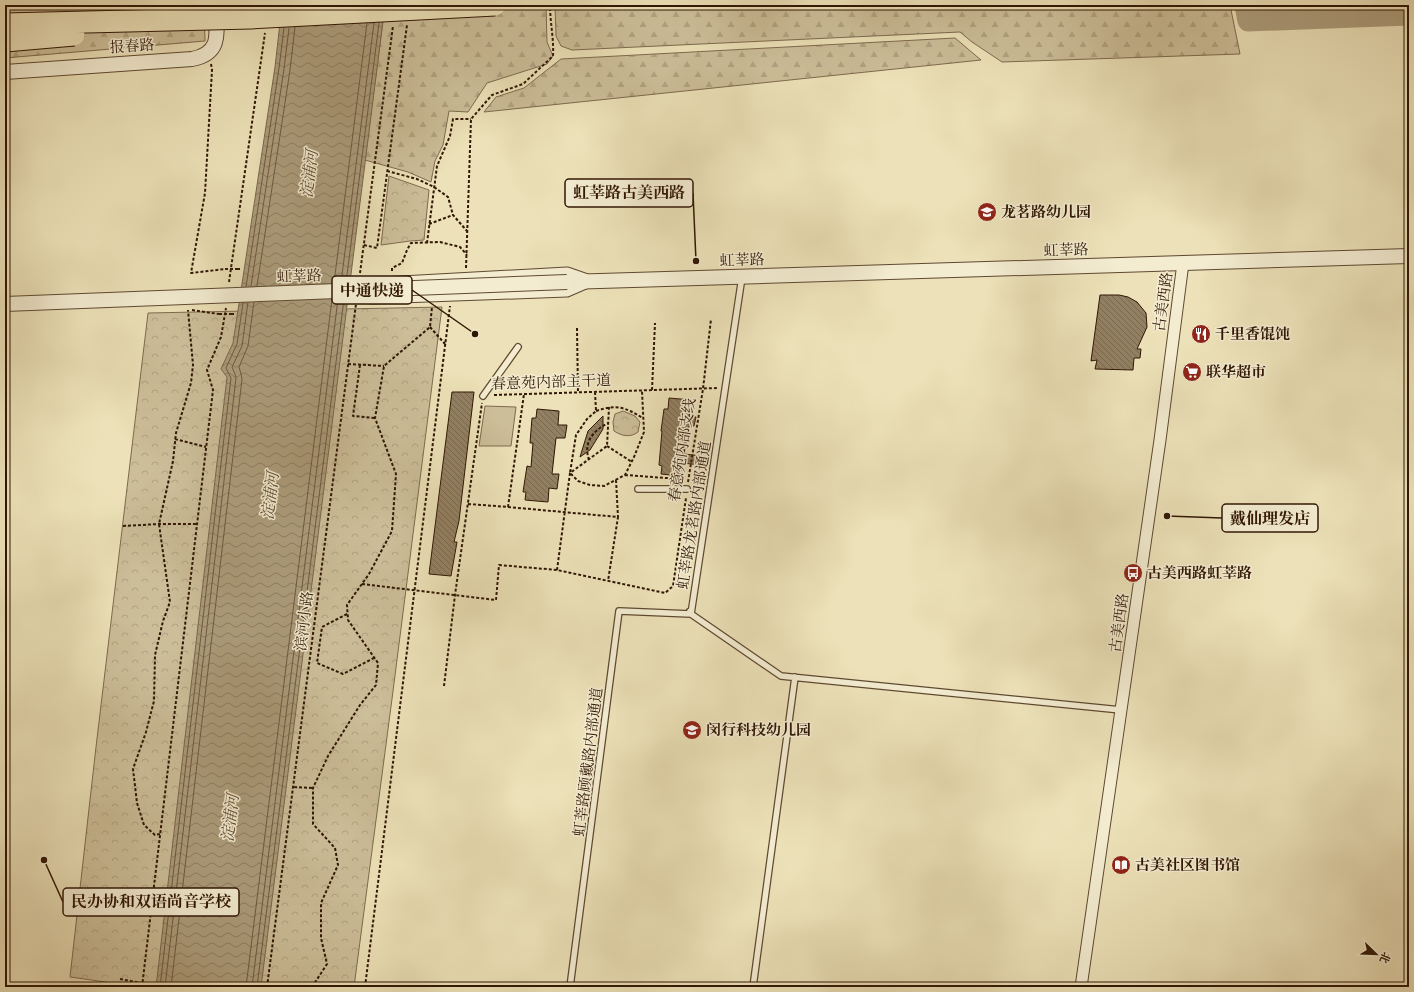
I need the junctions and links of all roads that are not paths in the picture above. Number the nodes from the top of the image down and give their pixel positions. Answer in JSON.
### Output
{"nodes":[{"id":1,"x":215,"y":5,"type":"edge"},
{"id":2,"x":495,"y":5,"type":"edge"},
{"id":3,"x":258,"y":23,"type":"junction"},
{"id":4,"x":5,"y":24,"type":"edge"},
{"id":5,"x":5,"y":41,"type":"edge"},
{"id":6,"x":5,"y":72,"type":"edge"},
{"id":7,"x":1409,"y":256,"type":"edge"},
{"id":8,"x":1183,"y":264,"type":"junction"},
{"id":9,"x":742,"y":277,"type":"junction"},
{"id":10,"x":590,"y":281,"type":"junction"},
{"id":11,"x":5,"y":304,"type":"edge"},
{"id":12,"x":518,"y":348,"type":"dead end"},
{"id":13,"x":483,"y":396,"type":"road end"},
{"id":14,"x":638,"y":489,"type":"dead end"},
{"id":15,"x":687,"y":489,"type":"road end"},
{"id":16,"x":688,"y":606,"type":"dead end"},
{"id":17,"x":691,"y":614,"type":"junction"},
{"id":18,"x":795,"y":677,"type":"junction"},
{"id":19,"x":1121,"y":710,"type":"junction"},
{"id":20,"x":570,"y":987,"type":"edge"},
{"id":21,"x":753,"y":987,"type":"edge"},
{"id":22,"x":1081,"y":987,"type":"edge"}],
"edges":[{"from":1,"to":6,"type":"street","name":"报春路"},
{"from":2,"to":3,"type":"highway","bridge":true},
{"from":3,"to":4,"type":"highway","bridge":true},
{"from":3,"to":5,"type":"highway","bridge":true},
{"from":7,"to":8,"type":"street","name":"虹莘路"},
{"from":8,"to":9,"type":"street","name":"虹莘路"},
{"from":8,"to":19,"type":"street","name":"古美西路"},
{"from":9,"to":10,"type":"street","name":"虹莘路"},
{"from":9,"to":17,"type":"lane","name":"虹莘路龙茗路内部通道"},
{"from":10,"to":10,"type":"street"},
{"from":10,"to":11,"type":"street","name":"虹莘路","bridge":true},
{"from":12,"to":13,"type":"lane"},
{"from":14,"to":15,"type":"lane"},
{"from":16,"to":17,"type":"lane"},
{"from":17,"to":18,"type":"lane"},
{"from":17,"to":20,"type":"lane","name":"虹莘路顾戴路内部通道"},
{"from":18,"to":19,"type":"lane"},
{"from":18,"to":21,"type":"lane"},
{"from":19,"to":22,"type":"street","name":"古美西路"}]}
